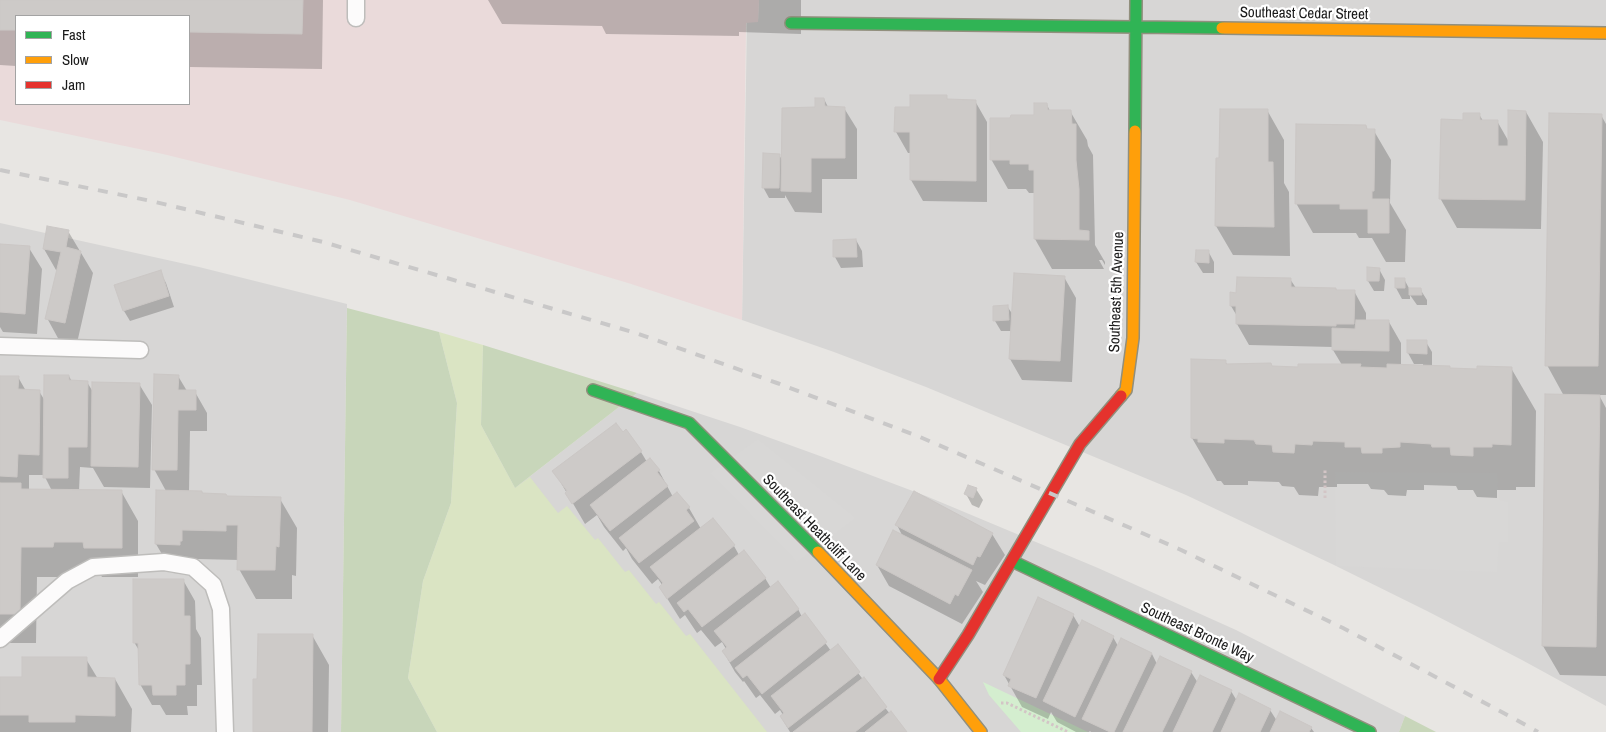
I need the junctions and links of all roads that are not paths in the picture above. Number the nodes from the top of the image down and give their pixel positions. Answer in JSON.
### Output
{"nodes":[{"id":1,"x":356,"y":0,"type":"edge"},
{"id":2,"x":1136,"y":0,"type":"edge"},
{"id":3,"x":356,"y":18,"type":"dead end"},
{"id":4,"x":791,"y":23,"type":"dead end"},
{"id":5,"x":1136,"y":27,"type":"junction"},
{"id":6,"x":1606,"y":33,"type":"edge"},
{"id":7,"x":0,"y":346,"type":"edge"},
{"id":8,"x":140,"y":350,"type":"dead end"},
{"id":9,"x":594,"y":390,"type":"dead end"},
{"id":10,"x":1012,"y":561,"type":"junction"},
{"id":11,"x":0,"y":640,"type":"edge"},
{"id":12,"x":940,"y":679,"type":"junction"},
{"id":13,"x":978,"y":728,"type":"edge"},
{"id":14,"x":225,"y":732,"type":"edge"},
{"id":15,"x":1370,"y":732,"type":"edge"}],
"edges":[{"from":1,"to":3,"type":"lane"},
{"from":2,"to":5,"type":"street","name":"Southeast 5th Avenue"},
{"from":4,"to":5,"type":"street","name":"Southeast Cedar Street"},
{"from":5,"to":6,"type":"street","name":"Southeast Cedar Street"},
{"from":5,"to":10,"type":"street","name":"Southeast 5th Avenue"},
{"from":7,"to":8,"type":"lane"},
{"from":9,"to":12,"type":"street","name":"Southeast Heathcliff Lane"},
{"from":10,"to":12,"type":"street","name":"Southeast 5th Avenue"},
{"from":10,"to":15,"type":"street","name":"Southeast Bronte Way"},
{"from":11,"to":14,"type":"lane"},
{"from":12,"to":13,"type":"street","name":"Southeast Heathcliff Lane"}]}
